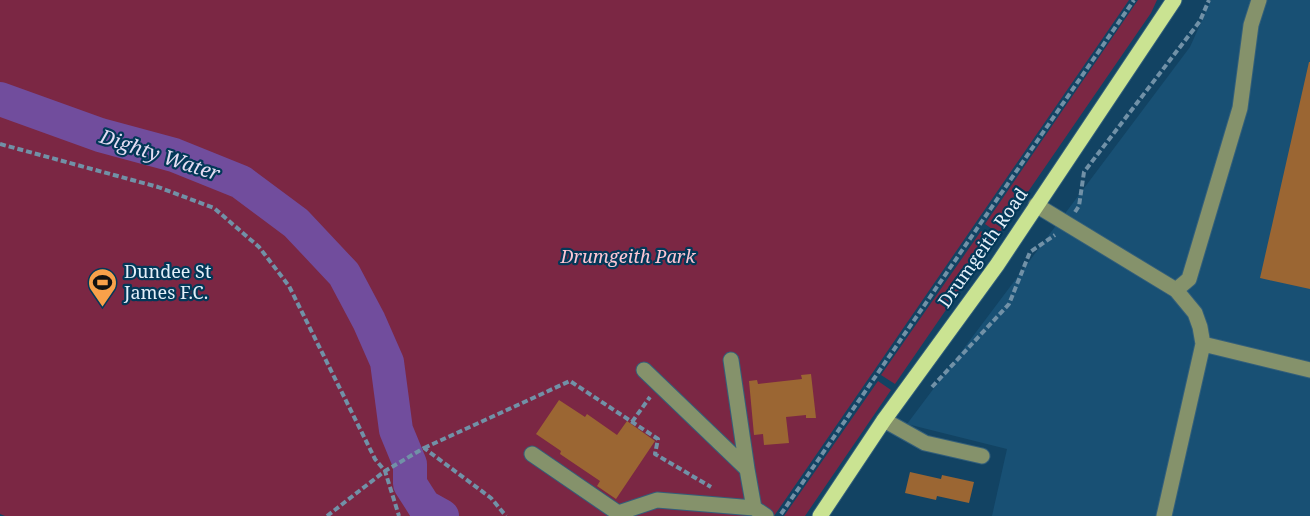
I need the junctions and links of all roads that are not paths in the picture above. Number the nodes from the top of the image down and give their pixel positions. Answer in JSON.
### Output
{"nodes":[{"id":1,"x":1174,"y":0,"type":"edge"},
{"id":2,"x":1259,"y":0,"type":"edge"},
{"id":3,"x":1036,"y":205,"type":"junction"},
{"id":4,"x":1176,"y":290,"type":"junction"},
{"id":5,"x":1203,"y":344,"type":"junction"},
{"id":6,"x":731,"y":360,"type":"dead end"},
{"id":7,"x":644,"y":370,"type":"dead end"},
{"id":8,"x":1310,"y":370,"type":"edge"},
{"id":9,"x":884,"y":420,"type":"junction"},
{"id":10,"x":532,"y":454,"type":"dead end"},
{"id":11,"x":982,"y":456,"type":"dead end"},
{"id":12,"x":747,"y":469,"type":"junction"},
{"id":13,"x":760,"y":512,"type":"edge"},
{"id":14,"x":820,"y":516,"type":"edge"},
{"id":15,"x":1164,"y":516,"type":"edge"}],
"edges":[{"from":1,"to":3,"type":"main road","name":"Drumgeith Road"},
{"from":2,"to":4,"type":"lane"},
{"from":3,"to":4,"type":"lane"},
{"from":3,"to":9,"type":"main road","name":"Drumgeith Road"},
{"from":4,"to":5,"type":"lane"},
{"from":5,"to":8,"type":"lane"},
{"from":5,"to":15,"type":"lane"},
{"from":6,"to":12,"type":"lane"},
{"from":7,"to":12,"type":"lane"},
{"from":9,"to":11,"type":"lane"},
{"from":9,"to":14,"type":"main road","name":"Drumgeith Road"},
{"from":10,"to":13,"type":"lane"},
{"from":12,"to":13,"type":"lane"}]}
